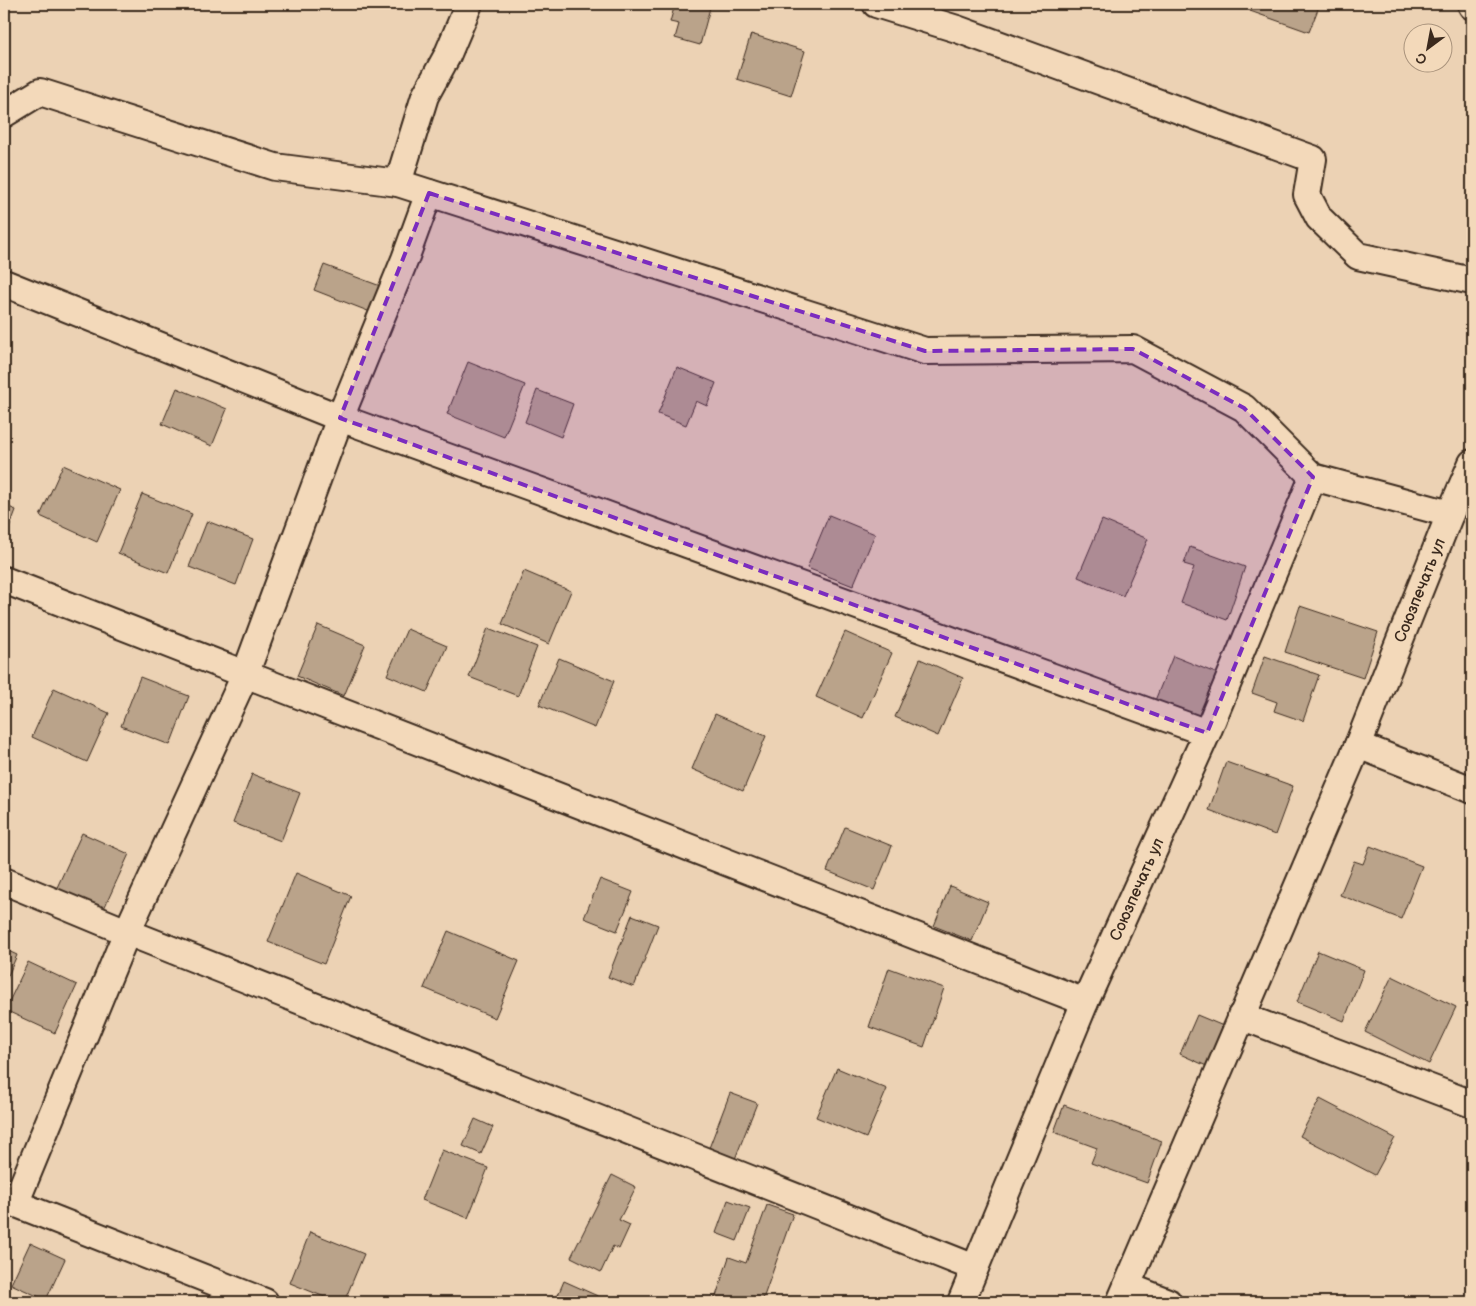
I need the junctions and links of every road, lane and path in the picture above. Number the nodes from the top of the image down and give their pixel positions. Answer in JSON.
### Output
{"nodes":[{"id":1,"x":469,"y":4,"type":"edge"},
{"id":2,"x":876,"y":4,"type":"edge"},
{"id":3,"x":4,"y":114,"type":"edge"},
{"id":4,"x":398,"y":183,"type":"junction"},
{"id":5,"x":429,"y":193,"type":"junction"},
{"id":6,"x":1472,"y":282,"type":"edge"},
{"id":7,"x":4,"y":283,"type":"edge"},
{"id":8,"x":340,"y":418,"type":"junction"},
{"id":9,"x":1472,"y":463,"type":"edge"},
{"id":10,"x":1314,"y":477,"type":"junction"},
{"id":11,"x":1450,"y":514,"type":"junction"},
{"id":12,"x":4,"y":580,"type":"edge"},
{"id":13,"x":245,"y":675,"type":"junction"},
{"id":14,"x":1207,"y":733,"type":"junction"},
{"id":15,"x":1358,"y":745,"type":"junction"},
{"id":16,"x":1472,"y":790,"type":"edge"},
{"id":17,"x":4,"y":881,"type":"edge"},
{"id":18,"x":127,"y":932,"type":"junction"},
{"id":19,"x":1085,"y":1002,"type":"junction"},
{"id":20,"x":1242,"y":1016,"type":"junction"},
{"id":21,"x":1472,"y":1104,"type":"edge"},
{"id":22,"x":9,"y":1202,"type":"edge"},
{"id":23,"x":975,"y":1268,"type":"junction"},
{"id":24,"x":1123,"y":1294,"type":"edge"},
{"id":25,"x":266,"y":1302,"type":"edge"},
{"id":26,"x":961,"y":1302,"type":"edge"},
{"id":27,"x":1168,"y":1302,"type":"edge"}],
"edges":[{"from":1,"to":4,"type":"street"},
{"from":2,"to":6,"type":"street"},
{"from":3,"to":4,"type":"street"},
{"from":4,"to":5,"type":"street"},
{"from":5,"to":8,"type":"street"},
{"from":5,"to":10,"type":"street"},
{"from":7,"to":8,"type":"street"},
{"from":8,"to":13,"type":"street"},
{"from":8,"to":14,"type":"street"},
{"from":9,"to":11,"type":"street","name":"Союзпечать ул"},
{"from":10,"to":11,"type":"street"},
{"from":10,"to":14,"type":"street","name":"Союзпечать ул"},
{"from":11,"to":15,"type":"street","name":"Союзпечать ул"},
{"from":12,"to":13,"type":"street"},
{"from":13,"to":18,"type":"street"},
{"from":13,"to":19,"type":"street"},
{"from":14,"to":19,"type":"street","name":"Союзпечать ул"},
{"from":15,"to":16,"type":"street"},
{"from":15,"to":20,"type":"street","name":"Союзпечать ул"},
{"from":17,"to":18,"type":"street"},
{"from":18,"to":22,"type":"street"},
{"from":18,"to":23,"type":"street"},
{"from":19,"to":23,"type":"street","name":"Союзпечать ул"},
{"from":20,"to":21,"type":"street"},
{"from":20,"to":24,"type":"street","name":"Союзпечать ул"},
{"from":22,"to":25,"type":"street"},
{"from":23,"to":26,"type":"street","name":"Союзпечать ул"},
{"from":24,"to":27,"type":"street"}]}
